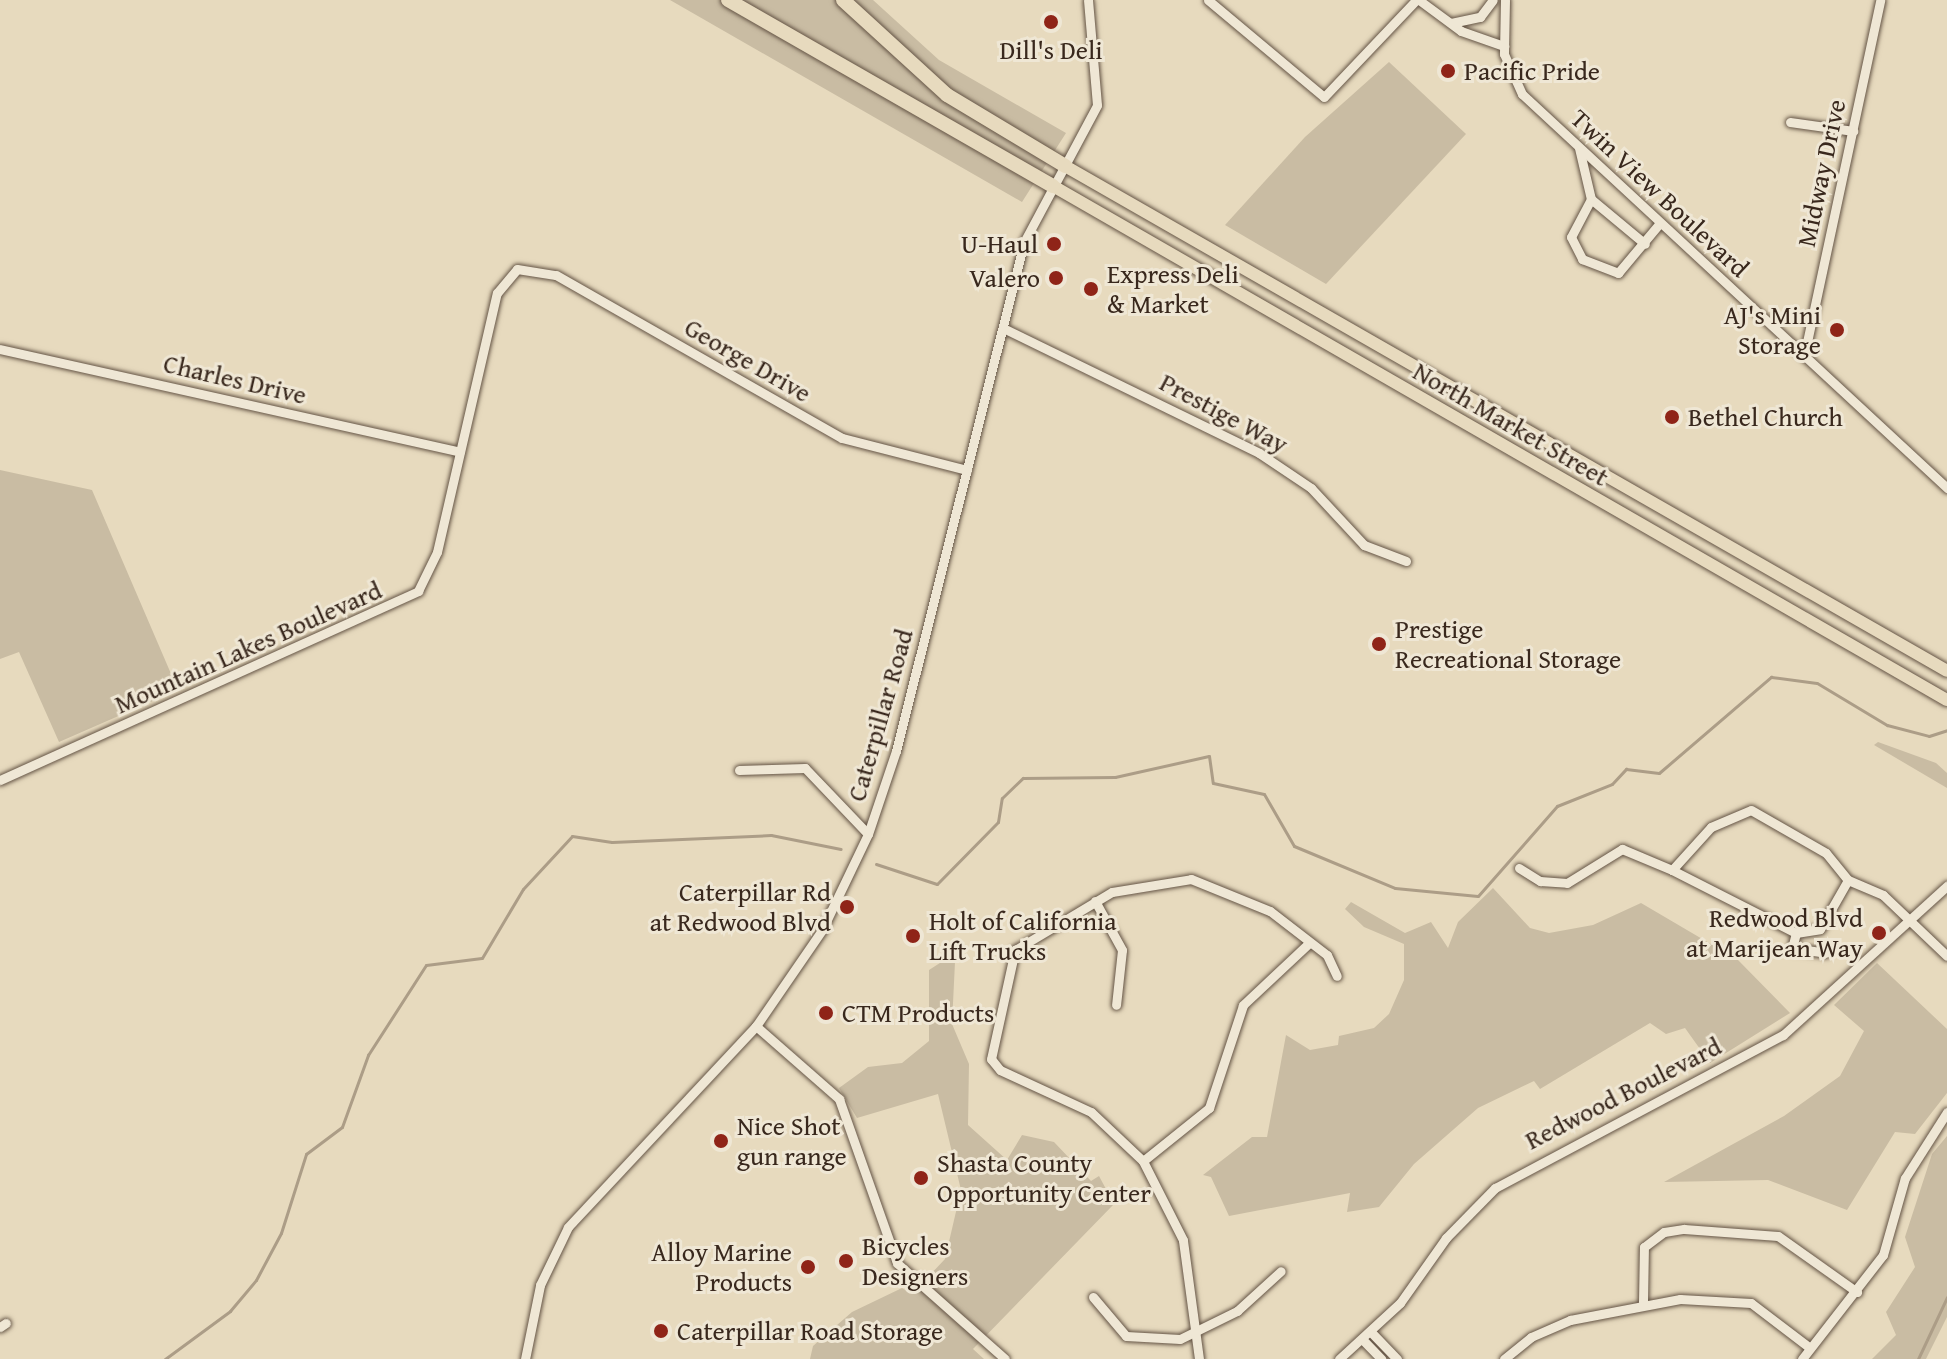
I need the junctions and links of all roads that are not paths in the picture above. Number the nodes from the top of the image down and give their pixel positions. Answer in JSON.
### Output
{"nodes":[{"id":1,"x":728,"y":0,"type":"edge"},
{"id":2,"x":843,"y":0,"type":"edge"},
{"id":3,"x":1088,"y":0,"type":"edge"},
{"id":4,"x":1208,"y":0,"type":"edge"},
{"id":5,"x":1418,"y":0,"type":"edge"},
{"id":6,"x":1493,"y":0,"type":"edge"},
{"id":7,"x":1505,"y":0,"type":"edge"},
{"id":8,"x":1880,"y":0,"type":"edge"},
{"id":9,"x":1447,"y":23,"type":"junction"},
{"id":10,"x":1504,"y":46,"type":"junction"},
{"id":11,"x":1790,"y":122,"type":"dead end"},
{"id":12,"x":1853,"y":131,"type":"junction"},
{"id":13,"x":1579,"y":148,"type":"junction"},
{"id":14,"x":1065,"y":166,"type":"junction"},
{"id":15,"x":1053,"y":186,"type":"junction"},
{"id":16,"x":1591,"y":199,"type":"junction"},
{"id":17,"x":1660,"y":223,"type":"junction"},
{"id":18,"x":1645,"y":244,"type":"junction"},
{"id":19,"x":517,"y":269,"type":"joint"},
{"id":20,"x":1003,"y":328,"type":"junction"},
{"id":21,"x":0,"y":349,"type":"edge"},
{"id":22,"x":1804,"y":356,"type":"junction"},
{"id":23,"x":460,"y":452,"type":"junction"},
{"id":24,"x":967,"y":470,"type":"junction"},
{"id":25,"x":1947,"y":488,"type":"edge"},
{"id":26,"x":1406,"y":561,"type":"dead end"},
{"id":27,"x":1947,"y":671,"type":"edge"},
{"id":28,"x":1947,"y":700,"type":"edge"},
{"id":29,"x":739,"y":770,"type":"dead end"},
{"id":30,"x":0,"y":780,"type":"edge"},
{"id":31,"x":868,"y":834,"type":"junction"},
{"id":32,"x":1519,"y":868,"type":"dead end"},
{"id":33,"x":1672,"y":870,"type":"junction"},
{"id":34,"x":1848,"y":880,"type":"junction"},
{"id":35,"x":1947,"y":886,"type":"edge"},
{"id":36,"x":1095,"y":901,"type":"junction"},
{"id":37,"x":1908,"y":919,"type":"junction"},
{"id":38,"x":1796,"y":933,"type":"junction"},
{"id":39,"x":1309,"y":943,"type":"junction"},
{"id":40,"x":1826,"y":953,"type":"dead end"},
{"id":41,"x":1947,"y":956,"type":"edge"},
{"id":42,"x":1337,"y":976,"type":"dead end"},
{"id":43,"x":1116,"y":1005,"type":"dead end"},
{"id":44,"x":756,"y":1026,"type":"junction"},
{"id":45,"x":1947,"y":1112,"type":"edge"},
{"id":46,"x":1143,"y":1161,"type":"junction"},
{"id":47,"x":1281,"y":1271,"type":"dead end"},
{"id":48,"x":1857,"y":1292,"type":"junction"},
{"id":49,"x":1093,"y":1297,"type":"dead end"},
{"id":50,"x":1643,"y":1302,"type":"junction"},
{"id":51,"x":1370,"y":1331,"type":"junction"},
{"id":52,"x":1197,"y":1334,"type":"junction"},
{"id":53,"x":1362,"y":1339,"type":"junction"},
{"id":54,"x":1810,"y":1348,"type":"junction"},
{"id":55,"x":525,"y":1359,"type":"edge"},
{"id":56,"x":1005,"y":1359,"type":"edge"},
{"id":57,"x":1199,"y":1359,"type":"edge"},
{"id":58,"x":1339,"y":1359,"type":"edge"},
{"id":59,"x":1381,"y":1359,"type":"edge"},
{"id":60,"x":1397,"y":1359,"type":"edge"},
{"id":61,"x":1504,"y":1359,"type":"edge"},
{"id":62,"x":1802,"y":1359,"type":"edge"}],
"edges":[{"from":1,"to":15,"type":"highway"},
{"from":2,"to":14,"type":"highway"},
{"from":3,"to":14,"type":"street","name":"Caterpillar Road"},
{"from":4,"to":5,"type":"street"},
{"from":5,"to":9,"type":"street"},
{"from":6,"to":9,"type":"street"},
{"from":7,"to":10,"type":"street","name":"Twin View Boulevard"},
{"from":8,"to":12,"type":"street","name":"Midway Drive"},
{"from":9,"to":10,"type":"street"},
{"from":10,"to":13,"type":"street","name":"Twin View Boulevard"},
{"from":11,"to":12,"type":"street"},
{"from":12,"to":22,"type":"street","name":"Midway Drive"},
{"from":13,"to":16,"type":"street"},
{"from":13,"to":17,"type":"street","name":"Twin View Boulevard"},
{"from":14,"to":15,"type":"street","name":"Caterpillar Road"},
{"from":14,"to":27,"type":"main road","name":"North Market Street"},
{"from":15,"to":20,"type":"street","name":"Caterpillar Road"},
{"from":15,"to":28,"type":"main road","name":"North Market Street"},
{"from":16,"to":18,"type":"street"},
{"from":16,"to":18,"type":"street"},
{"from":17,"to":18,"type":"street"},
{"from":17,"to":22,"type":"street","name":"Twin View Boulevard"},
{"from":19,"to":23,"type":"street","name":"Mountain Lakes Boulevard"},
{"from":19,"to":24,"type":"street","name":"George Drive"},
{"from":20,"to":24,"type":"street","name":"Caterpillar Road"},
{"from":20,"to":26,"type":"street","name":"Prestige Way"},
{"from":21,"to":23,"type":"street","name":"Charles Drive"},
{"from":22,"to":25,"type":"street","name":"Twin View Boulevard"},
{"from":23,"to":30,"type":"street","name":"Mountain Lakes Boulevard"},
{"from":24,"to":31,"type":"street","name":"Caterpillar Road"},
{"from":29,"to":31,"type":"street"},
{"from":31,"to":44,"type":"street","name":"Caterpillar Road"},
{"from":32,"to":33,"type":"street"},
{"from":33,"to":34,"type":"street"},
{"from":33,"to":38,"type":"street"},
{"from":34,"to":37,"type":"street"},
{"from":34,"to":38,"type":"street"},
{"from":35,"to":37,"type":"street","name":"Redwood Boulevard"},
{"from":36,"to":39,"type":"street"},
{"from":36,"to":43,"type":"street"},
{"from":36,"to":46,"type":"street"},
{"from":37,"to":41,"type":"street"},
{"from":37,"to":51,"type":"street","name":"Redwood Boulevard"},
{"from":38,"to":40,"type":"street"},
{"from":39,"to":42,"type":"street"},
{"from":39,"to":46,"type":"street"},
{"from":44,"to":55,"type":"street","name":"Caterpillar Road"},
{"from":44,"to":56,"type":"street"},
{"from":45,"to":48,"type":"street"},
{"from":46,"to":52,"type":"street"},
{"from":47,"to":52,"type":"street"},
{"from":48,"to":50,"type":"street"},
{"from":48,"to":54,"type":"street"},
{"from":49,"to":52,"type":"street"},
{"from":50,"to":54,"type":"street"},
{"from":50,"to":61,"type":"street"},
{"from":51,"to":53,"type":"street","name":"Redwood Boulevard"},
{"from":51,"to":60,"type":"street"},
{"from":52,"to":57,"type":"street"},
{"from":53,"to":58,"type":"street","name":"Redwood Boulevard"},
{"from":53,"to":59,"type":"street"},
{"from":54,"to":62,"type":"street"}]}
